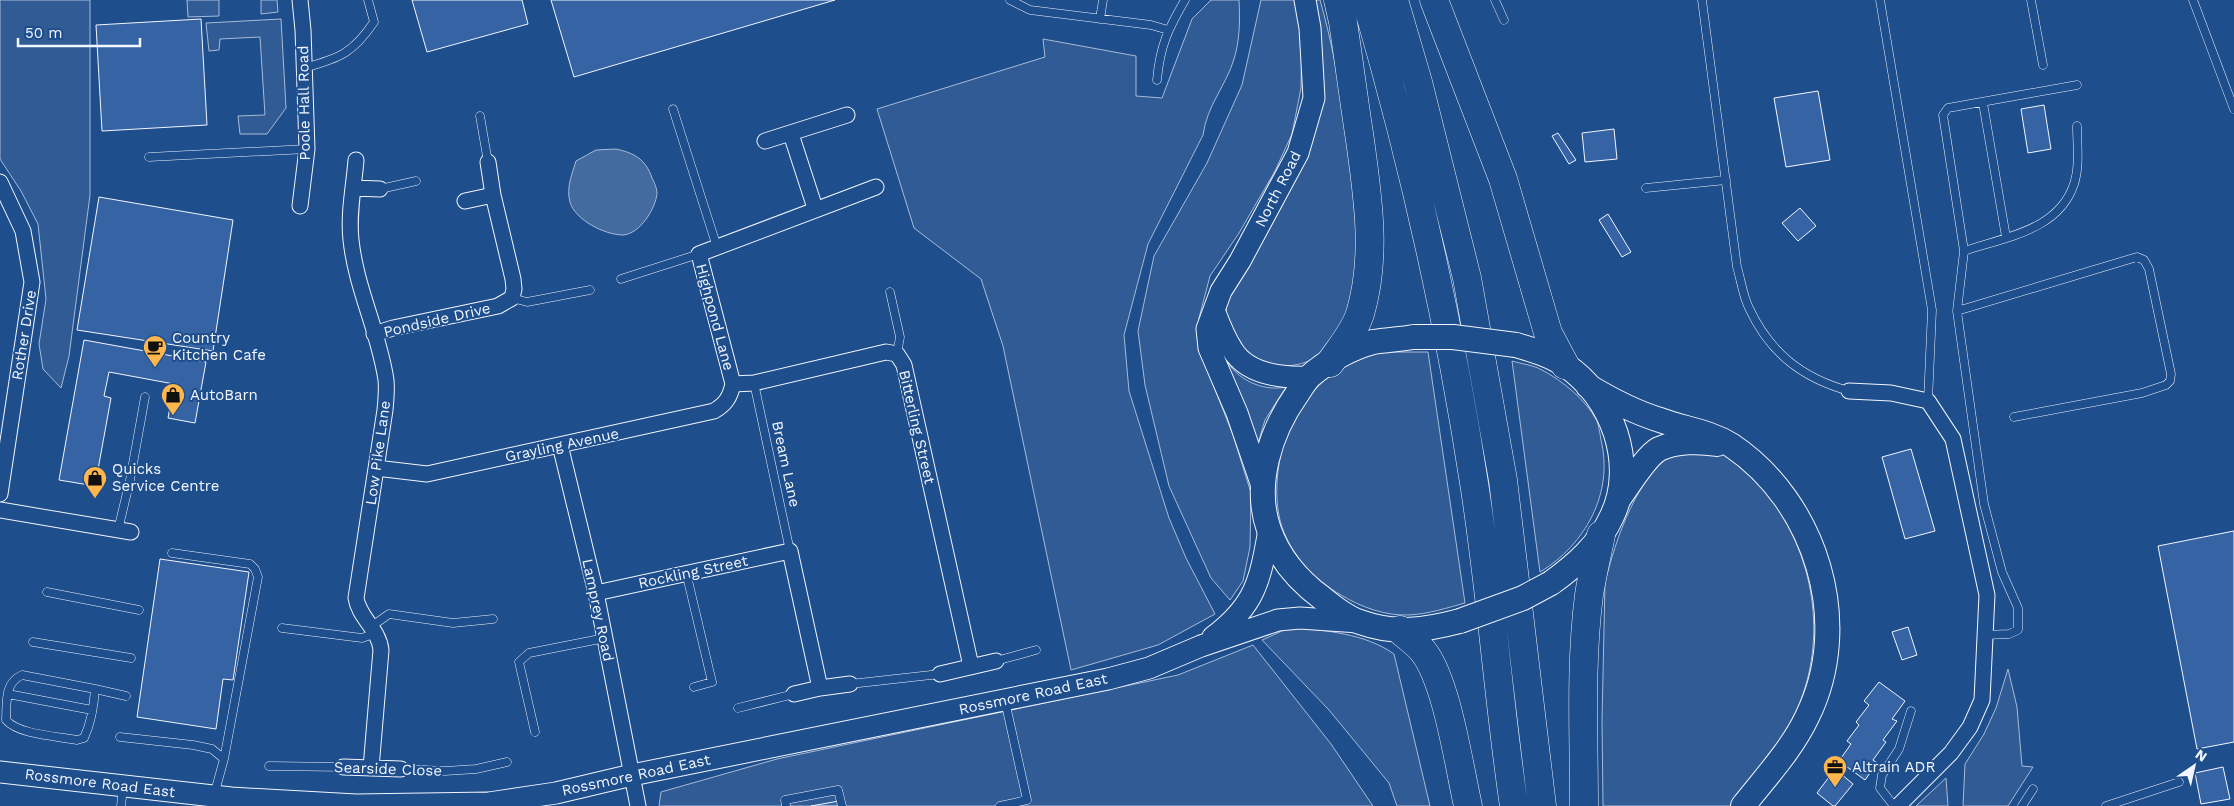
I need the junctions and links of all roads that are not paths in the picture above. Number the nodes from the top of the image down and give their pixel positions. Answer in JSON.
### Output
{"nodes":[{"id":1,"x":300,"y":0,"type":"edge"},
{"id":2,"x":368,"y":0,"type":"edge"},
{"id":3,"x":1010,"y":0,"type":"edge"},
{"id":4,"x":1103,"y":0,"type":"edge"},
{"id":5,"x":1185,"y":0,"type":"edge"},
{"id":6,"x":1305,"y":0,"type":"edge"},
{"id":7,"x":1338,"y":0,"type":"edge"},
{"id":8,"x":1366,"y":0,"type":"edge"},
{"id":9,"x":1394,"y":0,"type":"edge"},
{"id":10,"x":1434,"y":0,"type":"edge"},
{"id":11,"x":1495,"y":0,"type":"edge"},
{"id":12,"x":1702,"y":0,"type":"edge"},
{"id":13,"x":1880,"y":0,"type":"edge"},
{"id":14,"x":2031,"y":0,"type":"edge"},
{"id":15,"x":2192,"y":0,"type":"edge"},
{"id":16,"x":1100,"y":19,"type":"junction"},
{"id":17,"x":1504,"y":20,"type":"dead end"},
{"id":18,"x":1168,"y":30,"type":"junction"},
{"id":19,"x":2043,"y":65,"type":"dead end"},
{"id":20,"x":304,"y":68,"type":"junction"},
{"id":21,"x":1156,"y":80,"type":"dead end"},
{"id":22,"x":2078,"y":85,"type":"dead end"},
{"id":23,"x":1983,"y":103,"type":"junction"},
{"id":24,"x":672,"y":108,"type":"dead end"},
{"id":25,"x":2234,"y":109,"type":"edge"},
{"id":26,"x":847,"y":115,"type":"dead end"},
{"id":27,"x":480,"y":116,"type":"dead end"},
{"id":28,"x":2077,"y":126,"type":"dead end"},
{"id":29,"x":791,"y":134,"type":"junction"},
{"id":30,"x":765,"y":140,"type":"dead end"},
{"id":31,"x":307,"y":149,"type":"junction"},
{"id":32,"x":149,"y":157,"type":"dead end"},
{"id":33,"x":356,"y":160,"type":"dead end"},
{"id":34,"x":488,"y":162,"type":"joint"},
{"id":35,"x":1726,"y":180,"type":"junction"},
{"id":36,"x":416,"y":181,"type":"dead end"},
{"id":37,"x":0,"y":182,"type":"edge"},
{"id":38,"x":876,"y":187,"type":"dead end"},
{"id":39,"x":353,"y":188,"type":"junction"},
{"id":40,"x":380,"y":188,"type":"joint"},
{"id":41,"x":1646,"y":188,"type":"dead end"},
{"id":42,"x":493,"y":194,"type":"junction"},
{"id":43,"x":465,"y":201,"type":"dead end"},
{"id":44,"x":300,"y":206,"type":"dead end"},
{"id":45,"x":815,"y":208,"type":"junction"},
{"id":46,"x":2006,"y":237,"type":"junction"},
{"id":47,"x":716,"y":247,"type":"junction"},
{"id":48,"x":1964,"y":251,"type":"junction"},
{"id":49,"x":699,"y":254,"type":"junction"},
{"id":50,"x":621,"y":279,"type":"dead end"},
{"id":51,"x":590,"y":290,"type":"dead end"},
{"id":52,"x":890,"y":292,"type":"dead end"},
{"id":53,"x":512,"y":298,"type":"junction"},
{"id":54,"x":1214,"y":310,"type":"junction"},
{"id":55,"x":1957,"y":312,"type":"junction"},
{"id":56,"x":374,"y":334,"type":"junction"},
{"id":57,"x":897,"y":354,"type":"junction"},
{"id":58,"x":1565,"y":364,"type":"junction"},
{"id":59,"x":1320,"y":370,"type":"junction"},
{"id":60,"x":754,"y":383,"type":"junction"},
{"id":61,"x":733,"y":384,"type":"junction"},
{"id":62,"x":1588,"y":386,"type":"junction"},
{"id":63,"x":1849,"y":391,"type":"joint"},
{"id":64,"x":145,"y":397,"type":"dead end"},
{"id":65,"x":1928,"y":401,"type":"junction"},
{"id":66,"x":2014,"y":417,"type":"dead end"},
{"id":67,"x":560,"y":445,"type":"junction"},
{"id":68,"x":1731,"y":446,"type":"junction"},
{"id":69,"x":3,"y":449,"type":"edge"},
{"id":70,"x":376,"y":468,"type":"junction"},
{"id":71,"x":1263,"y":489,"type":"junction"},
{"id":72,"x":0,"y":494,"type":"edge"},
{"id":73,"x":1616,"y":502,"type":"junction"},
{"id":74,"x":0,"y":510,"type":"edge"},
{"id":75,"x":1269,"y":530,"type":"junction"},
{"id":76,"x":124,"y":531,"type":"joint"},
{"id":77,"x":1601,"y":535,"type":"junction"},
{"id":78,"x":790,"y":551,"type":"junction"},
{"id":79,"x":172,"y":553,"type":"dead end"},
{"id":80,"x":686,"y":572,"type":"junction"},
{"id":81,"x":47,"y":592,"type":"dead end"},
{"id":82,"x":596,"y":593,"type":"junction"},
{"id":83,"x":138,"y":610,"type":"dead end"},
{"id":84,"x":493,"y":619,"type":"dead end"},
{"id":85,"x":1359,"y":622,"type":"junction"},
{"id":86,"x":282,"y":628,"type":"dead end"},
{"id":87,"x":374,"y":629,"type":"junction"},
{"id":88,"x":1400,"y":630,"type":"junction"},
{"id":89,"x":1985,"y":635,"type":"junction"},
{"id":90,"x":605,"y":638,"type":"junction"},
{"id":91,"x":1213,"y":640,"type":"junction"},
{"id":92,"x":33,"y":642,"type":"dead end"},
{"id":93,"x":1036,"y":650,"type":"dead end"},
{"id":94,"x":132,"y":658,"type":"dead end"},
{"id":95,"x":996,"y":661,"type":"joint"},
{"id":96,"x":970,"y":666,"type":"junction"},
{"id":97,"x":940,"y":674,"type":"joint"},
{"id":98,"x":850,"y":684,"type":"joint"},
{"id":99,"x":694,"y":687,"type":"dead end"},
{"id":100,"x":820,"y":688,"type":"junction"},
{"id":101,"x":94,"y":689,"type":"junction"},
{"id":102,"x":8,"y":694,"type":"junction"},
{"id":103,"x":794,"y":694,"type":"joint"},
{"id":104,"x":126,"y":696,"type":"dead end"},
{"id":105,"x":1006,"y":700,"type":"junction"},
{"id":106,"x":738,"y":708,"type":"dead end"},
{"id":107,"x":92,"y":710,"type":"junction"},
{"id":108,"x":1911,"y":711,"type":"dead end"},
{"id":109,"x":535,"y":732,"type":"dead end"},
{"id":110,"x":120,"y":737,"type":"dead end"},
{"id":111,"x":224,"y":759,"type":"junction"},
{"id":112,"x":507,"y":762,"type":"dead end"},
{"id":113,"x":269,"y":766,"type":"dead end"},
{"id":114,"x":343,"y":767,"type":"joint"},
{"id":115,"x":372,"y":768,"type":"junction"},
{"id":116,"x":401,"y":769,"type":"joint"},
{"id":117,"x":0,"y":772,"type":"edge"},
{"id":118,"x":632,"y":775,"type":"junction"},
{"id":119,"x":2179,"y":782,"type":"dead end"},
{"id":120,"x":2033,"y":789,"type":"dead end"},
{"id":121,"x":122,"y":796,"type":"edge"},
{"id":122,"x":214,"y":796,"type":"junction"},
{"id":123,"x":1027,"y":803,"type":"edge"},
{"id":124,"x":328,"y":805,"type":"edge"},
{"id":125,"x":638,"y":806,"type":"edge"},
{"id":126,"x":786,"y":806,"type":"edge"},
{"id":127,"x":842,"y":806,"type":"edge"},
{"id":128,"x":1000,"y":806,"type":"edge"},
{"id":129,"x":1468,"y":806,"type":"edge"},
{"id":130,"x":1514,"y":806,"type":"edge"},
{"id":131,"x":1542,"y":806,"type":"edge"},
{"id":132,"x":1584,"y":806,"type":"edge"},
{"id":133,"x":1743,"y":806,"type":"edge"},
{"id":134,"x":1896,"y":806,"type":"edge"},
{"id":135,"x":2022,"y":806,"type":"edge"},
{"id":136,"x":2106,"y":806,"type":"edge"}],
"edges":[{"from":1,"to":20,"type":"street","name":"Poole Hall Road"},
{"from":2,"to":20,"type":"lane"},
{"from":3,"to":16,"type":"lane"},
{"from":4,"to":16,"type":"lane"},
{"from":5,"to":18,"type":"lane"},
{"from":6,"to":54,"type":"main road","name":"North Road"},
{"from":7,"to":59,"type":"highway"},
{"from":8,"to":130,"type":"highway"},
{"from":9,"to":131,"type":"highway"},
{"from":10,"to":58,"type":"highway"},
{"from":11,"to":17,"type":"lane"},
{"from":12,"to":35,"type":"lane"},
{"from":13,"to":65,"type":"lane"},
{"from":14,"to":19,"type":"lane"},
{"from":15,"to":25,"type":"lane"},
{"from":16,"to":18,"type":"lane"},
{"from":18,"to":21,"type":"lane"},
{"from":20,"to":31,"type":"street","name":"Poole Hall Road"},
{"from":22,"to":23,"type":"lane"},
{"from":23,"to":46,"type":"lane"},
{"from":23,"to":48,"type":"lane"},
{"from":24,"to":47,"type":"lane"},
{"from":26,"to":29,"type":"street"},
{"from":27,"to":34,"type":"lane"},
{"from":28,"to":46,"type":"lane"},
{"from":29,"to":30,"type":"street"},
{"from":29,"to":45,"type":"street"},
{"from":31,"to":32,"type":"lane"},
{"from":31,"to":44,"type":"street","name":"Poole Hall Road"},
{"from":33,"to":39,"type":"street","name":"Low Pike Lane"},
{"from":34,"to":42,"type":"street"},
{"from":35,"to":41,"type":"lane"},
{"from":35,"to":63,"type":"lane"},
{"from":36,"to":40,"type":"lane"},
{"from":37,"to":69,"type":"street","name":"Rother Drive"},
{"from":38,"to":45,"type":"street","name":"Highpond Lane"},
{"from":39,"to":40,"type":"street"},
{"from":39,"to":56,"type":"street","name":"Low Pike Lane"},
{"from":42,"to":43,"type":"street"},
{"from":42,"to":53,"type":"street"},
{"from":45,"to":47,"type":"street","name":"Highpond Lane"},
{"from":46,"to":48,"type":"lane"},
{"from":47,"to":49,"type":"street","name":"Highpond Lane"},
{"from":48,"to":55,"type":"lane"},
{"from":49,"to":50,"type":"lane"},
{"from":49,"to":61,"type":"street","name":"Highpond Lane"},
{"from":51,"to":53,"type":"lane"},
{"from":52,"to":57,"type":"lane"},
{"from":53,"to":56,"type":"street","name":"Pondside Drive"},
{"from":54,"to":59,"type":"main road"},
{"from":54,"to":71,"type":"main road","name":"North Road"},
{"from":55,"to":66,"type":"lane"},
{"from":55,"to":89,"type":"lane"},
{"from":56,"to":70,"type":"street","name":"Low Pike Lane"},
{"from":57,"to":60,"type":"street","name":"Bitterling Street"},
{"from":57,"to":96,"type":"street","name":"Bitterling Street"},
{"from":58,"to":59,"type":"main road","bridge":true},
{"from":58,"to":62,"type":"main road"},
{"from":59,"to":71,"type":"main road"},
{"from":60,"to":61,"type":"street","name":"Bitterling Street"},
{"from":60,"to":78,"type":"lane","name":"Bream Lane"},
{"from":61,"to":67,"type":"street","name":"Grayling Avenue"},
{"from":62,"to":68,"type":"main road"},
{"from":62,"to":73,"type":"main road"},
{"from":63,"to":65,"type":"street"},
{"from":64,"to":76,"type":"lane"},
{"from":65,"to":89,"type":"street"},
{"from":67,"to":70,"type":"street","name":"Grayling Avenue"},
{"from":67,"to":82,"type":"street","name":"Lamprey Road"},
{"from":68,"to":73,"type":"main road"},
{"from":68,"to":133,"type":"main road"},
{"from":69,"to":72,"type":"street","name":"Rother Drive"},
{"from":70,"to":87,"type":"street","name":"Low Pike Lane"},
{"from":71,"to":75,"type":"main road"},
{"from":73,"to":77,"type":"main road"},
{"from":74,"to":76,"type":"street"},
{"from":75,"to":85,"type":"main road"},
{"from":75,"to":91,"type":"main road","name":"Rossmore Road East"},
{"from":77,"to":88,"type":"main road","bridge":true},
{"from":77,"to":132,"type":"highway"},
{"from":78,"to":80,"type":"street","name":"Rockling Street"},
{"from":78,"to":100,"type":"street"},
{"from":79,"to":111,"type":"lane"},
{"from":80,"to":82,"type":"street","name":"Rockling Street"},
{"from":80,"to":99,"type":"lane"},
{"from":81,"to":83,"type":"lane"},
{"from":82,"to":90,"type":"street","name":"Lamprey Road"},
{"from":84,"to":87,"type":"lane"},
{"from":85,"to":88,"type":"main road"},
{"from":85,"to":91,"type":"main road","name":"Rossmore Road East"},
{"from":86,"to":87,"type":"lane"},
{"from":87,"to":115,"type":"street"},
{"from":88,"to":129,"type":"highway"},
{"from":89,"to":134,"type":"street"},
{"from":90,"to":109,"type":"lane"},
{"from":90,"to":118,"type":"street","name":"Lamprey Road"},
{"from":91,"to":105,"type":"main road","name":"Rossmore Road East"},
{"from":92,"to":94,"type":"lane"},
{"from":93,"to":95,"type":"lane"},
{"from":95,"to":96,"type":"street"},
{"from":96,"to":97,"type":"street"},
{"from":97,"to":98,"type":"lane"},
{"from":98,"to":100,"type":"street"},
{"from":100,"to":103,"type":"street"},
{"from":101,"to":102,"type":"lane"},
{"from":101,"to":104,"type":"lane"},
{"from":101,"to":107,"type":"lane"},
{"from":102,"to":107,"type":"lane"},
{"from":102,"to":107,"type":"lane"},
{"from":103,"to":106,"type":"lane"},
{"from":105,"to":118,"type":"main road","name":"Rossmore Road East"},
{"from":105,"to":123,"type":"lane"},
{"from":108,"to":134,"type":"lane"},
{"from":110,"to":111,"type":"lane"},
{"from":111,"to":122,"type":"lane"},
{"from":112,"to":116,"type":"lane","name":"Searside Close"},
{"from":113,"to":114,"type":"lane","name":"Searside Close"},
{"from":114,"to":115,"type":"street","name":"Searside Close"},
{"from":115,"to":116,"type":"street","name":"Searside Close"},
{"from":117,"to":121,"type":"main road","name":"Rossmore Road East"},
{"from":118,"to":124,"type":"main road","name":"Rossmore Road East"},
{"from":118,"to":125,"type":"street","name":"Lamprey Road"},
{"from":119,"to":136,"type":"lane"},
{"from":120,"to":135,"type":"lane"},
{"from":121,"to":122,"type":"main road","name":"Rossmore Road East"},
{"from":122,"to":124,"type":"main road","name":"Rossmore Road East"},
{"from":123,"to":128,"type":"lane"},
{"from":126,"to":127,"type":"lane"}]}
